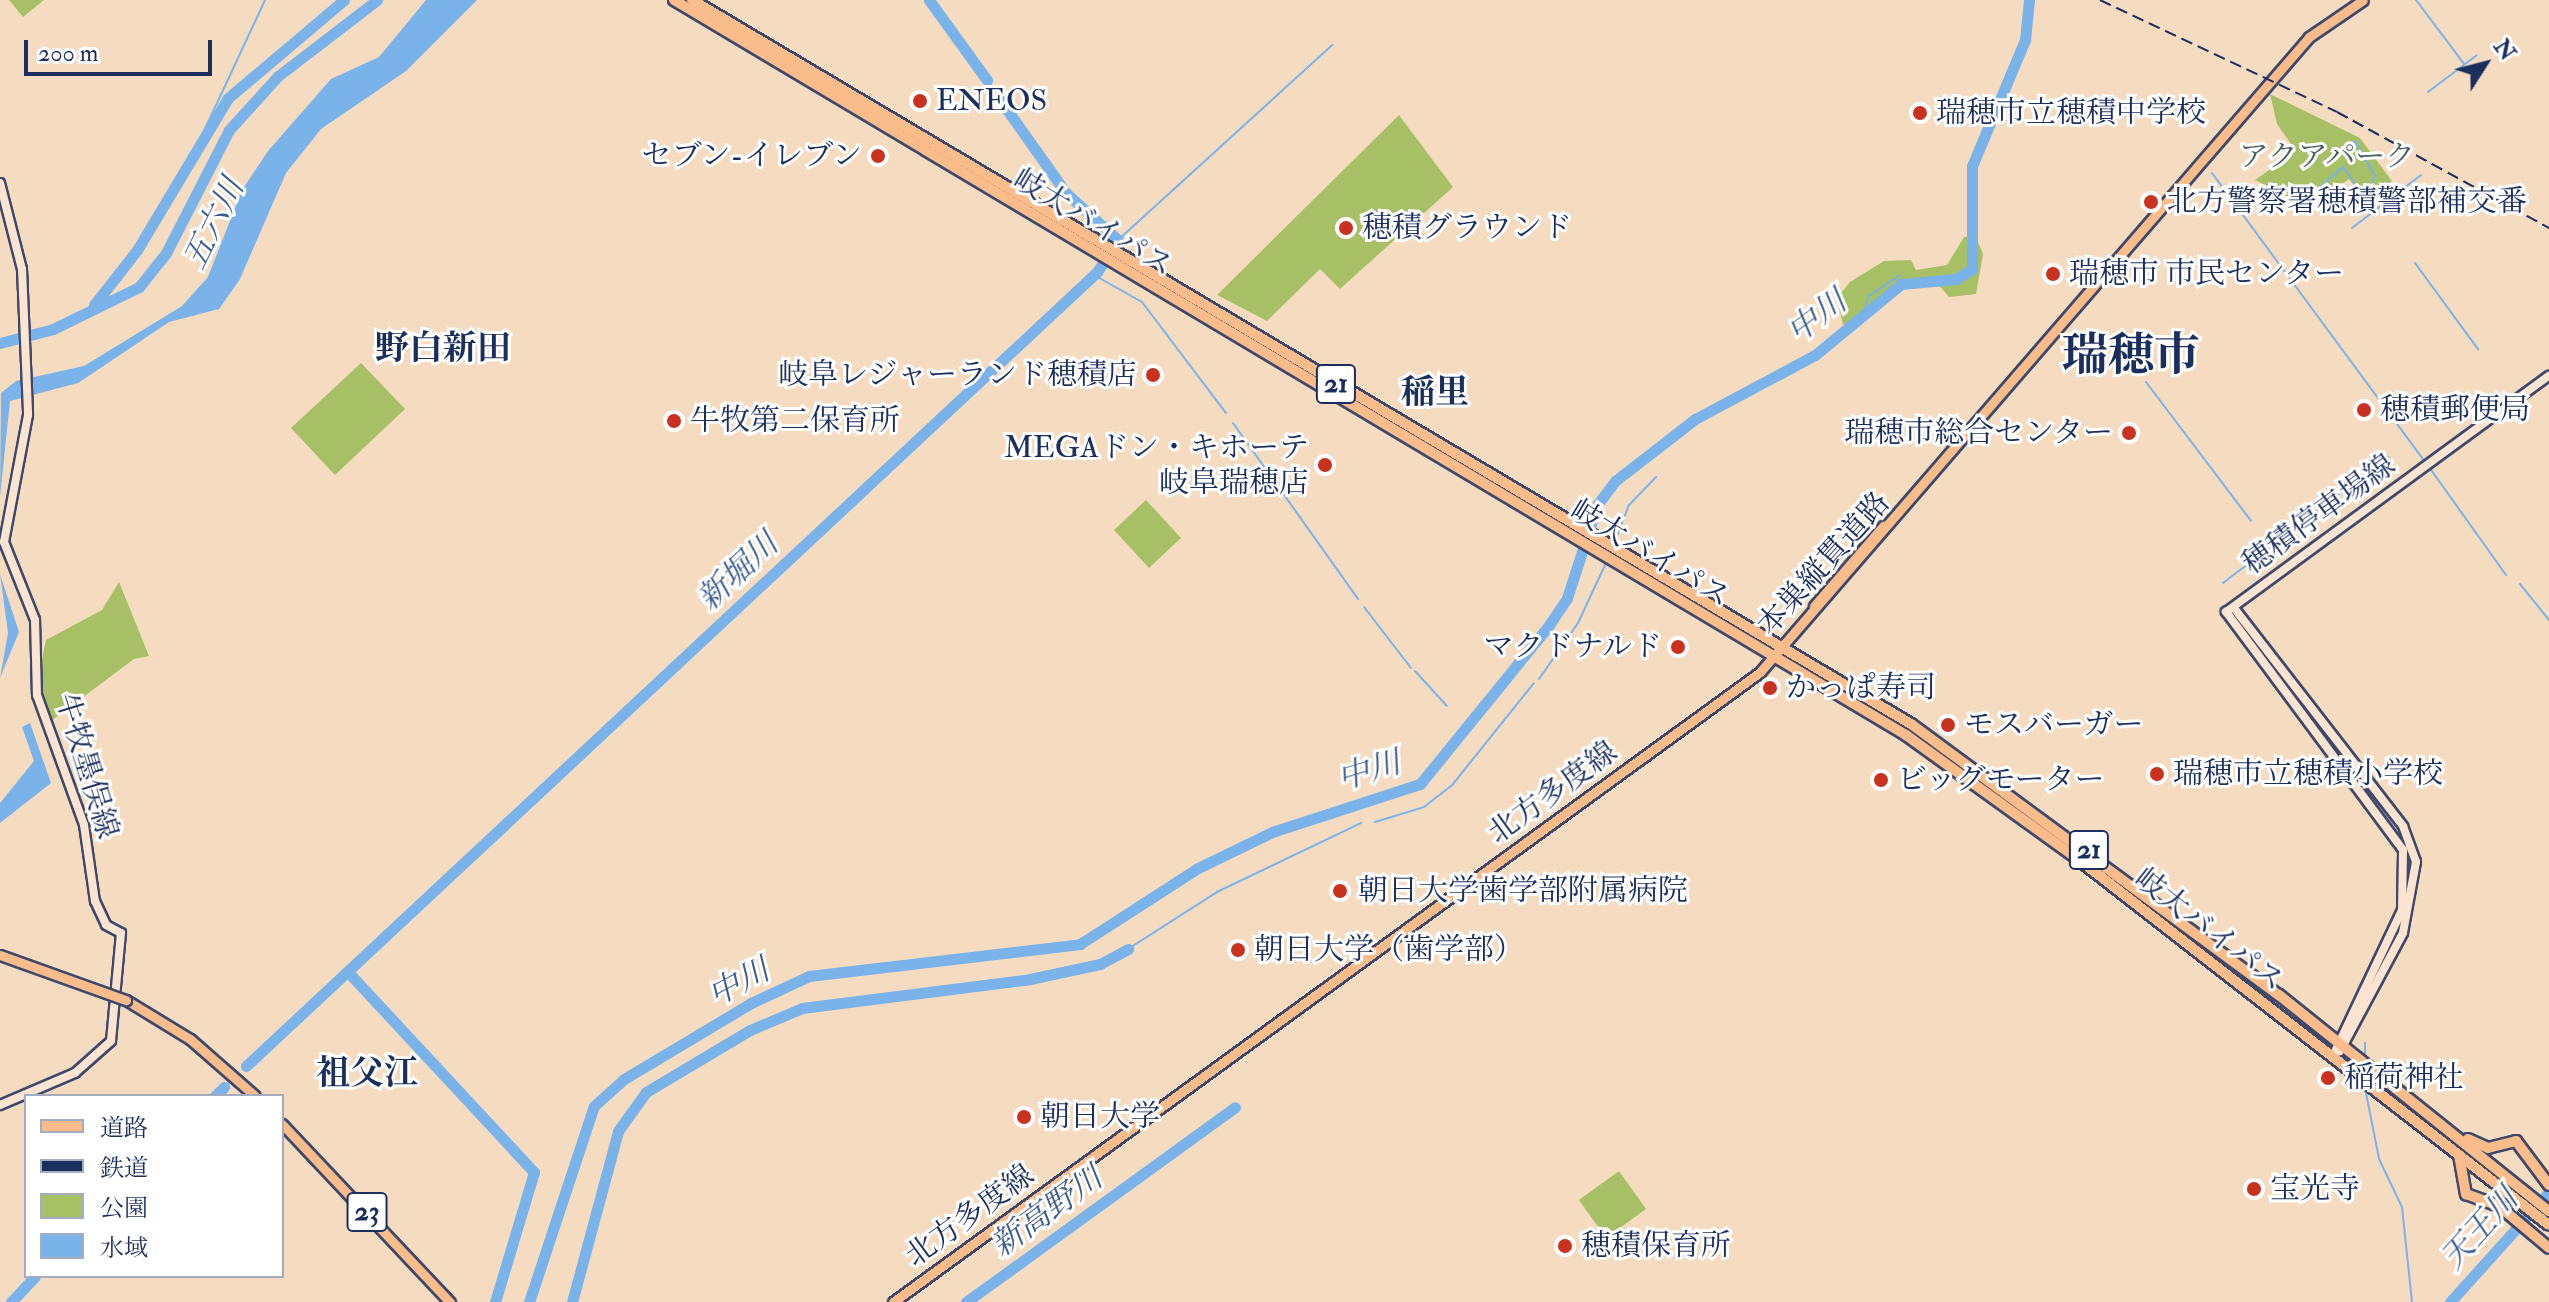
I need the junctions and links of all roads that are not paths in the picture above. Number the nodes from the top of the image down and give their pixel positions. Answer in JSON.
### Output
{"nodes":[{"id":1,"x":674,"y":0,"type":"edge"},
{"id":2,"x":692,"y":0,"type":"edge"},
{"id":3,"x":2352,"y":0,"type":"edge"},
{"id":4,"x":2363,"y":0,"type":"edge"},
{"id":5,"x":0,"y":183,"type":"edge"},
{"id":6,"x":1091,"y":243,"type":"junction"},
{"id":7,"x":2549,"y":376,"type":"edge"},
{"id":8,"x":1611,"y":553,"type":"junction"},
{"id":9,"x":1781,"y":649,"type":"junction"},
{"id":10,"x":1773,"y":659,"type":"junction"},
{"id":11,"x":0,"y":955,"type":"edge"},
{"id":12,"x":2343,"y":1045,"type":"junction"},
{"id":13,"x":2333,"y":1056,"type":"junction"},
{"id":14,"x":26,"y":1094,"type":"edge"},
{"id":15,"x":253,"y":1094,"type":"edge"},
{"id":16,"x":24,"y":1095,"type":"edge"},
{"id":17,"x":0,"y":1105,"type":"edge"},
{"id":18,"x":2442,"y":1124,"type":"junction"},
{"id":19,"x":284,"y":1126,"type":"edge"},
{"id":20,"x":2499,"y":1144,"type":"junction"},
{"id":21,"x":2458,"y":1153,"type":"junction"},
{"id":22,"x":2546,"y":1182,"type":"edge"},
{"id":23,"x":2464,"y":1183,"type":"junction"},
{"id":24,"x":2501,"y":1187,"type":"junction"},
{"id":25,"x":2527,"y":1199,"type":"junction"},
{"id":26,"x":2549,"y":1211,"type":"edge"},
{"id":27,"x":2549,"y":1225,"type":"edge"},
{"id":28,"x":2549,"y":1248,"type":"edge"},
{"id":29,"x":450,"y":1302,"type":"edge"},
{"id":30,"x":893,"y":1302,"type":"edge"}],
"edges":[{"from":1,"to":6,"type":"highway","name":"岐大バイパス","number":"21"},
{"from":2,"to":6,"type":"highway","name":"岐大バイパス","number":"21"},
{"from":3,"to":9,"type":"main road","name":"本巣縦貫道路"},
{"from":4,"to":9,"type":"main road","name":"本巣縦貫道路"},
{"from":5,"to":14,"type":"main road","name":"牛牧墨俣線"},
{"from":6,"to":8,"type":"highway","name":"岐大バイパス","number":"21"},
{"from":7,"to":12,"type":"main road","name":"穂積停車場線"},
{"from":8,"to":9,"type":"highway","name":"岐大バイパス","number":"21"},
{"from":8,"to":10,"type":"highway","name":"岐大バイパス","number":"21"},
{"from":9,"to":10,"type":"main road","name":"本巣縦貫道路"},
{"from":9,"to":12,"type":"highway","name":"岐大バイパス","number":"21"},
{"from":10,"to":13,"type":"highway","name":"岐大バイパス","number":"21"},
{"from":10,"to":30,"type":"main road","name":"北方多度線"},
{"from":11,"to":15,"type":"main road","bridge":true},
{"from":12,"to":13,"type":"main road"},
{"from":12,"to":18,"type":"highway","name":"岐大バイパス","number":"21"},
{"from":13,"to":21,"type":"highway","name":"岐大バイパス","number":"21"},
{"from":16,"to":17,"type":"main road","name":"牛牧墨俣線"},
{"from":18,"to":20,"type":"highway"},
{"from":18,"to":25,"type":"highway","name":"岐大バイパス","number":"21"},
{"from":19,"to":29,"type":"main road","number":"23"},
{"from":20,"to":22,"type":"highway"},
{"from":20,"to":25,"type":"highway"},
{"from":21,"to":23,"type":"highway"},
{"from":21,"to":24,"type":"highway","name":"岐大バイパス","number":"21"},
{"from":23,"to":24,"type":"highway"},
{"from":23,"to":28,"type":"highway"},
{"from":24,"to":25,"type":"highway","name":"岐大バイパス","number":"21"},
{"from":25,"to":26,"type":"highway","name":"岐大バイパス","number":"21"},
{"from":25,"to":27,"type":"highway","name":"岐大バイパス","number":"21"}]}
